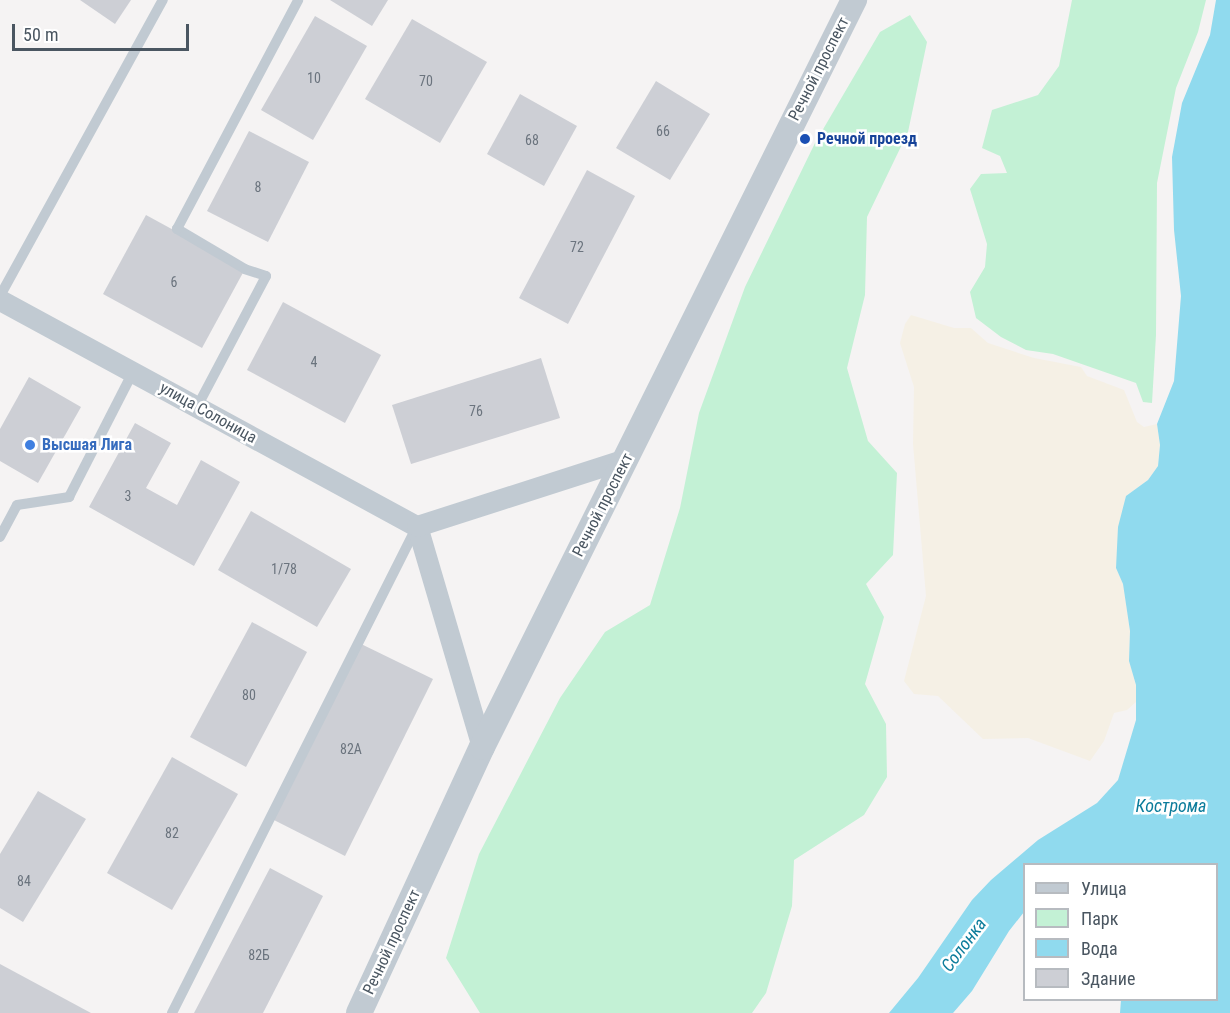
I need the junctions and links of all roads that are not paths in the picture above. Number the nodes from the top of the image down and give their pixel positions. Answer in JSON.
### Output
{"nodes":[{"id":1,"x":163,"y":0,"type":"edge"},
{"id":2,"x":298,"y":0,"type":"edge"},
{"id":3,"x":854,"y":0,"type":"edge"},
{"id":4,"x":0,"y":298,"type":"edge"},
{"id":5,"x":134,"y":372,"type":"junction"},
{"id":6,"x":197,"y":407,"type":"junction"},
{"id":7,"x":626,"y":459,"type":"junction"},
{"id":8,"x":417,"y":526,"type":"junction"},
{"id":9,"x":0,"y":537,"type":"edge"},
{"id":10,"x":482,"y":747,"type":"junction"},
{"id":11,"x":172,"y":1013,"type":"edge"},
{"id":12,"x":360,"y":1013,"type":"edge"}],
"edges":[{"from":1,"to":4,"type":"lane"},
{"from":2,"to":6,"type":"lane"},
{"from":3,"to":7,"type":"street","name":"Речной проспект"},
{"from":4,"to":5,"type":"street","name":"улица Солоница"},
{"from":5,"to":6,"type":"street","name":"улица Солоница"},
{"from":5,"to":9,"type":"lane"},
{"from":6,"to":8,"type":"street","name":"улица Солоница"},
{"from":7,"to":8,"type":"street"},
{"from":7,"to":10,"type":"street","name":"Речной проспект"},
{"from":8,"to":10,"type":"street"},
{"from":8,"to":11,"type":"lane"},
{"from":10,"to":12,"type":"street","name":"Речной проспект"}]}
